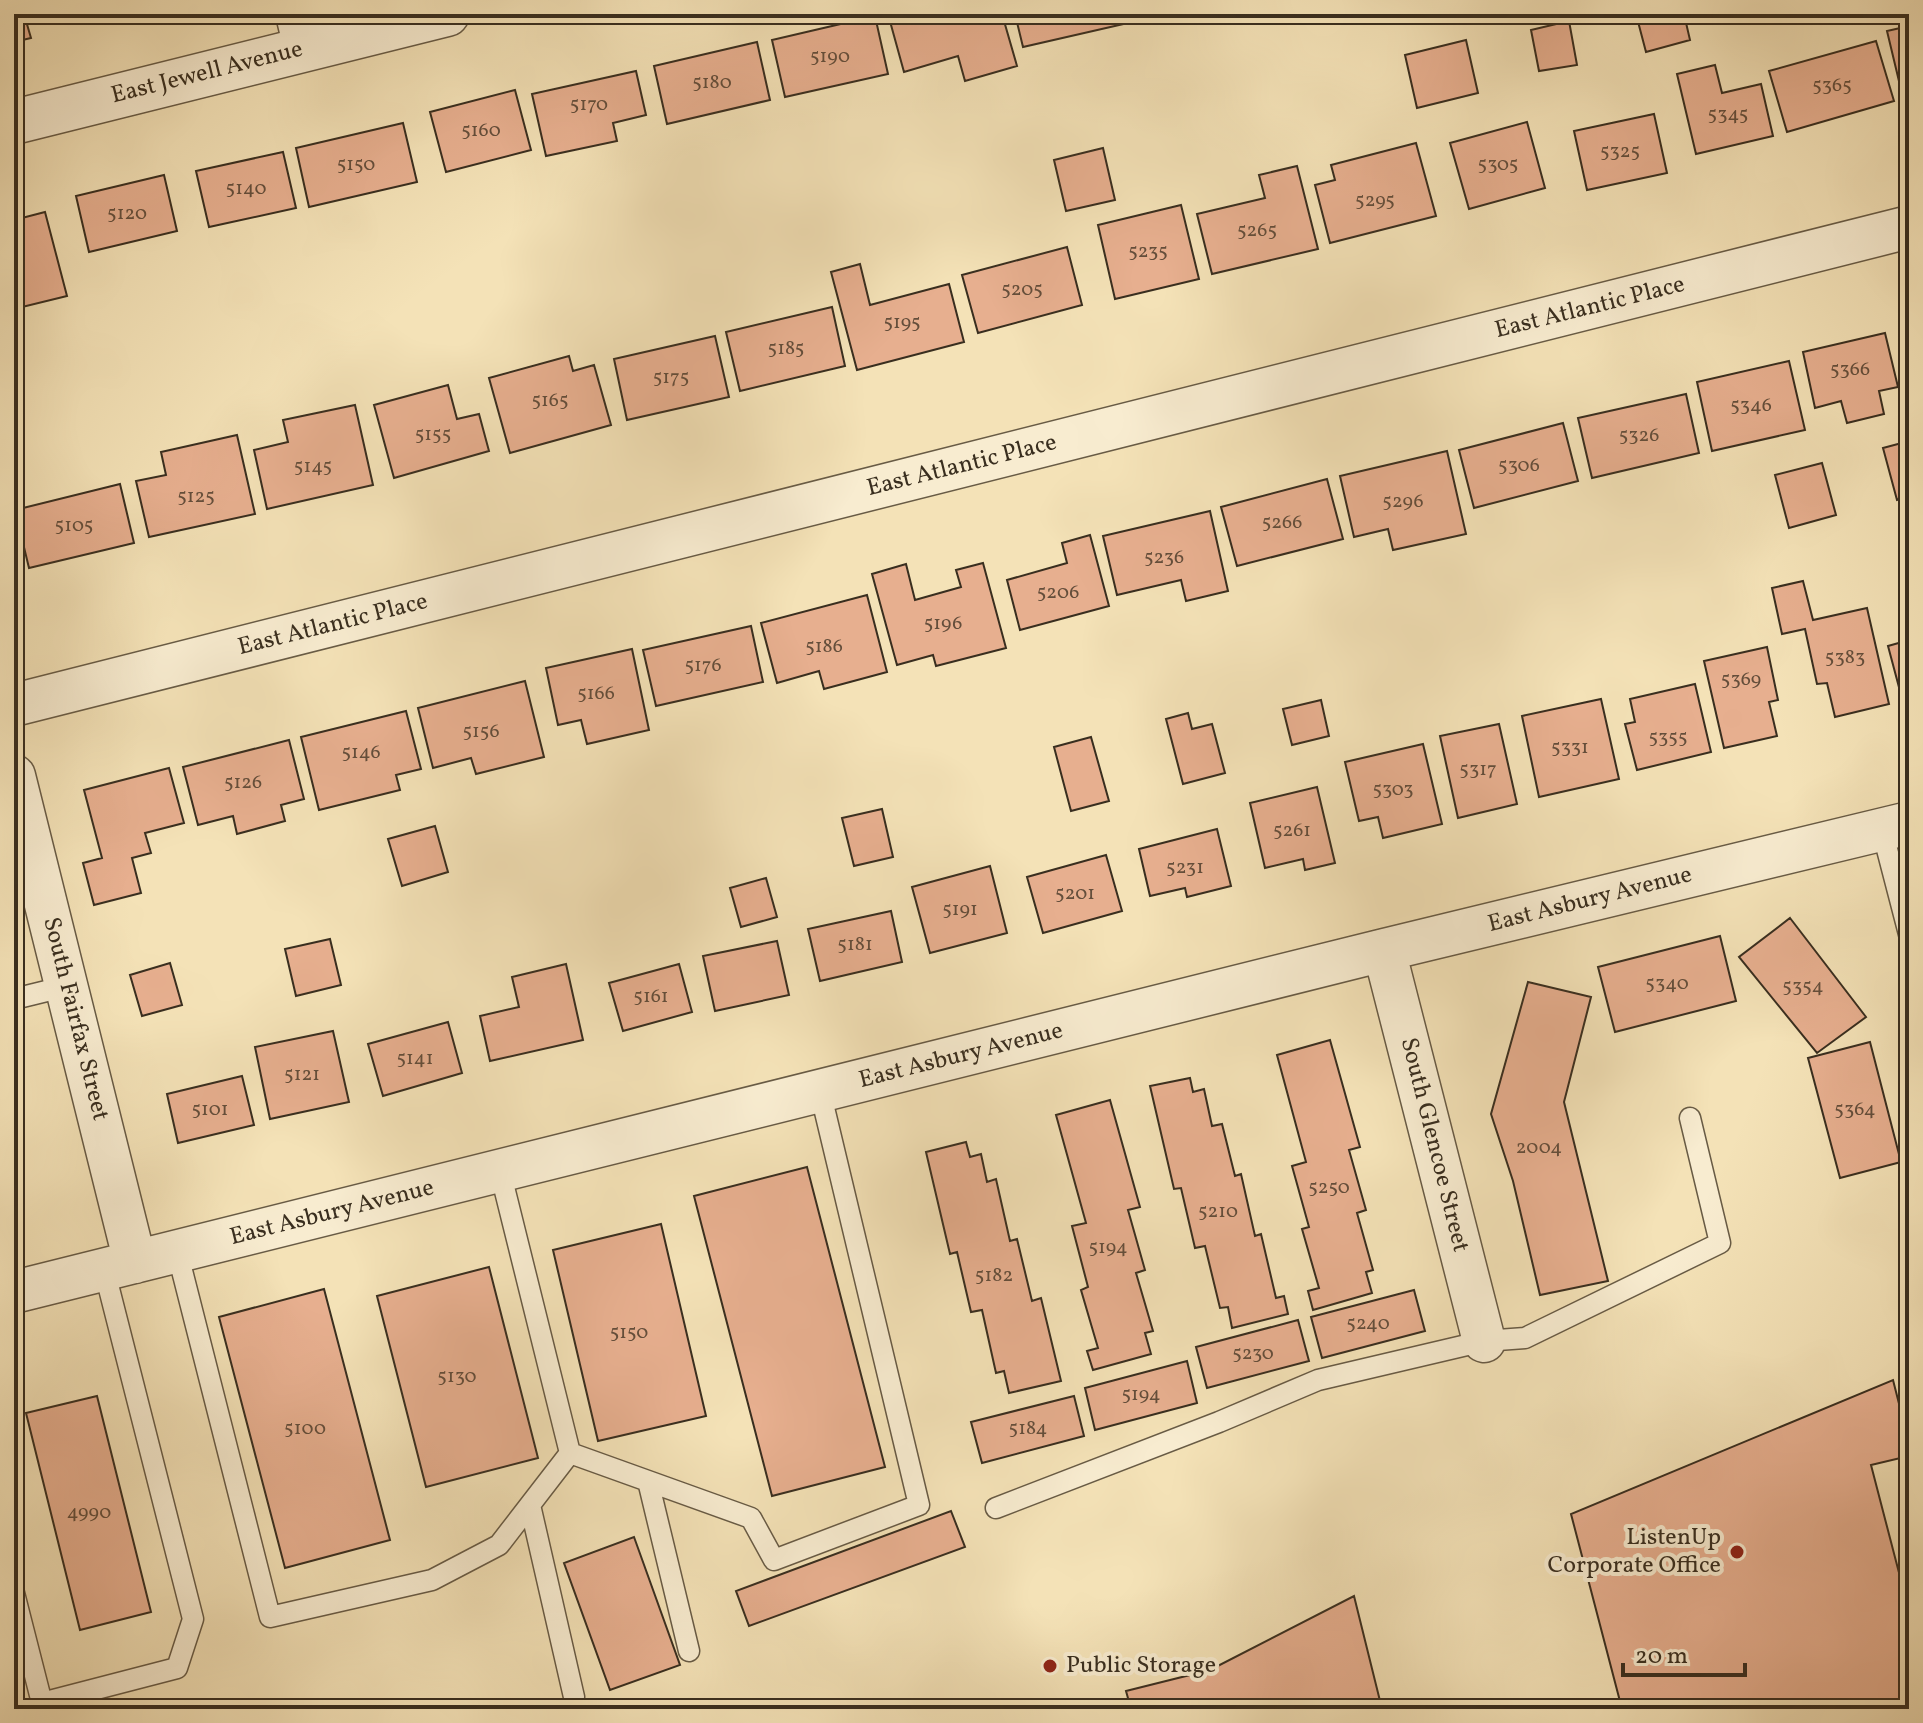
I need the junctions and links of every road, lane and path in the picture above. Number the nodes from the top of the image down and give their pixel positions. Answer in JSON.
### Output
{"nodes":[{"id":1,"x":447,"y":14,"type":"edge"},
{"id":2,"x":301,"y":31,"type":"edge"},
{"id":3,"x":14,"y":122,"type":"edge"},
{"id":4,"x":1909,"y":227,"type":"edge"},
{"id":5,"x":14,"y":705,"type":"edge"},
{"id":6,"x":14,"y":776,"type":"edge"},
{"id":7,"x":1896,"y":826,"type":"edge"},
{"id":8,"x":1909,"y":934,"type":"edge"},
{"id":9,"x":1384,"y":950,"type":"junction"},
{"id":10,"x":67,"y":986,"type":"junction"},
{"id":11,"x":14,"y":999,"type":"edge"},
{"id":12,"x":820,"y":1091,"type":"junction"},
{"id":13,"x":1690,"y":1118,"type":"dead end"},
{"id":14,"x":500,"y":1171,"type":"junction"},
{"id":15,"x":177,"y":1251,"type":"junction"},
{"id":16,"x":120,"y":1266,"type":"junction"},
{"id":17,"x":14,"y":1292,"type":"edge"},
{"id":18,"x":1484,"y":1341,"type":"junction"},
{"id":19,"x":570,"y":1453,"type":"junction"},
{"id":20,"x":648,"y":1481,"type":"junction"},
{"id":21,"x":530,"y":1505,"type":"junction"},
{"id":22,"x":996,"y":1508,"type":"dead end"},
{"id":23,"x":14,"y":1593,"type":"edge"},
{"id":24,"x":689,"y":1651,"type":"dead end"},
{"id":25,"x":574,"y":1697,"type":"dead end"}],
"edges":[{"from":1,"to":2,"type":"street","name":"East Jewell Avenue"},
{"from":2,"to":3,"type":"street","name":"East Jewell Avenue"},
{"from":4,"to":5,"type":"street","name":"East Atlantic Place"},
{"from":6,"to":10,"type":"street","name":"South Fairfax Street"},
{"from":7,"to":8,"type":"lane"},
{"from":7,"to":9,"type":"street","name":"East Asbury Avenue"},
{"from":9,"to":12,"type":"street","name":"East Asbury Avenue"},
{"from":9,"to":18,"type":"street","name":"South Glencoe Street"},
{"from":10,"to":11,"type":"lane"},
{"from":10,"to":16,"type":"street","name":"South Fairfax Street"},
{"from":12,"to":14,"type":"street","name":"East Asbury Avenue"},
{"from":12,"to":20,"type":"lane"},
{"from":13,"to":18,"type":"lane"},
{"from":14,"to":15,"type":"street","name":"East Asbury Avenue"},
{"from":14,"to":19,"type":"lane"},
{"from":15,"to":16,"type":"street","name":"East Asbury Avenue"},
{"from":15,"to":21,"type":"lane"},
{"from":16,"to":17,"type":"street","name":"East Asbury Avenue"},
{"from":16,"to":23,"type":"lane"},
{"from":18,"to":22,"type":"lane"},
{"from":19,"to":20,"type":"lane"},
{"from":19,"to":21,"type":"lane"},
{"from":20,"to":24,"type":"lane"},
{"from":21,"to":25,"type":"lane"}]}
